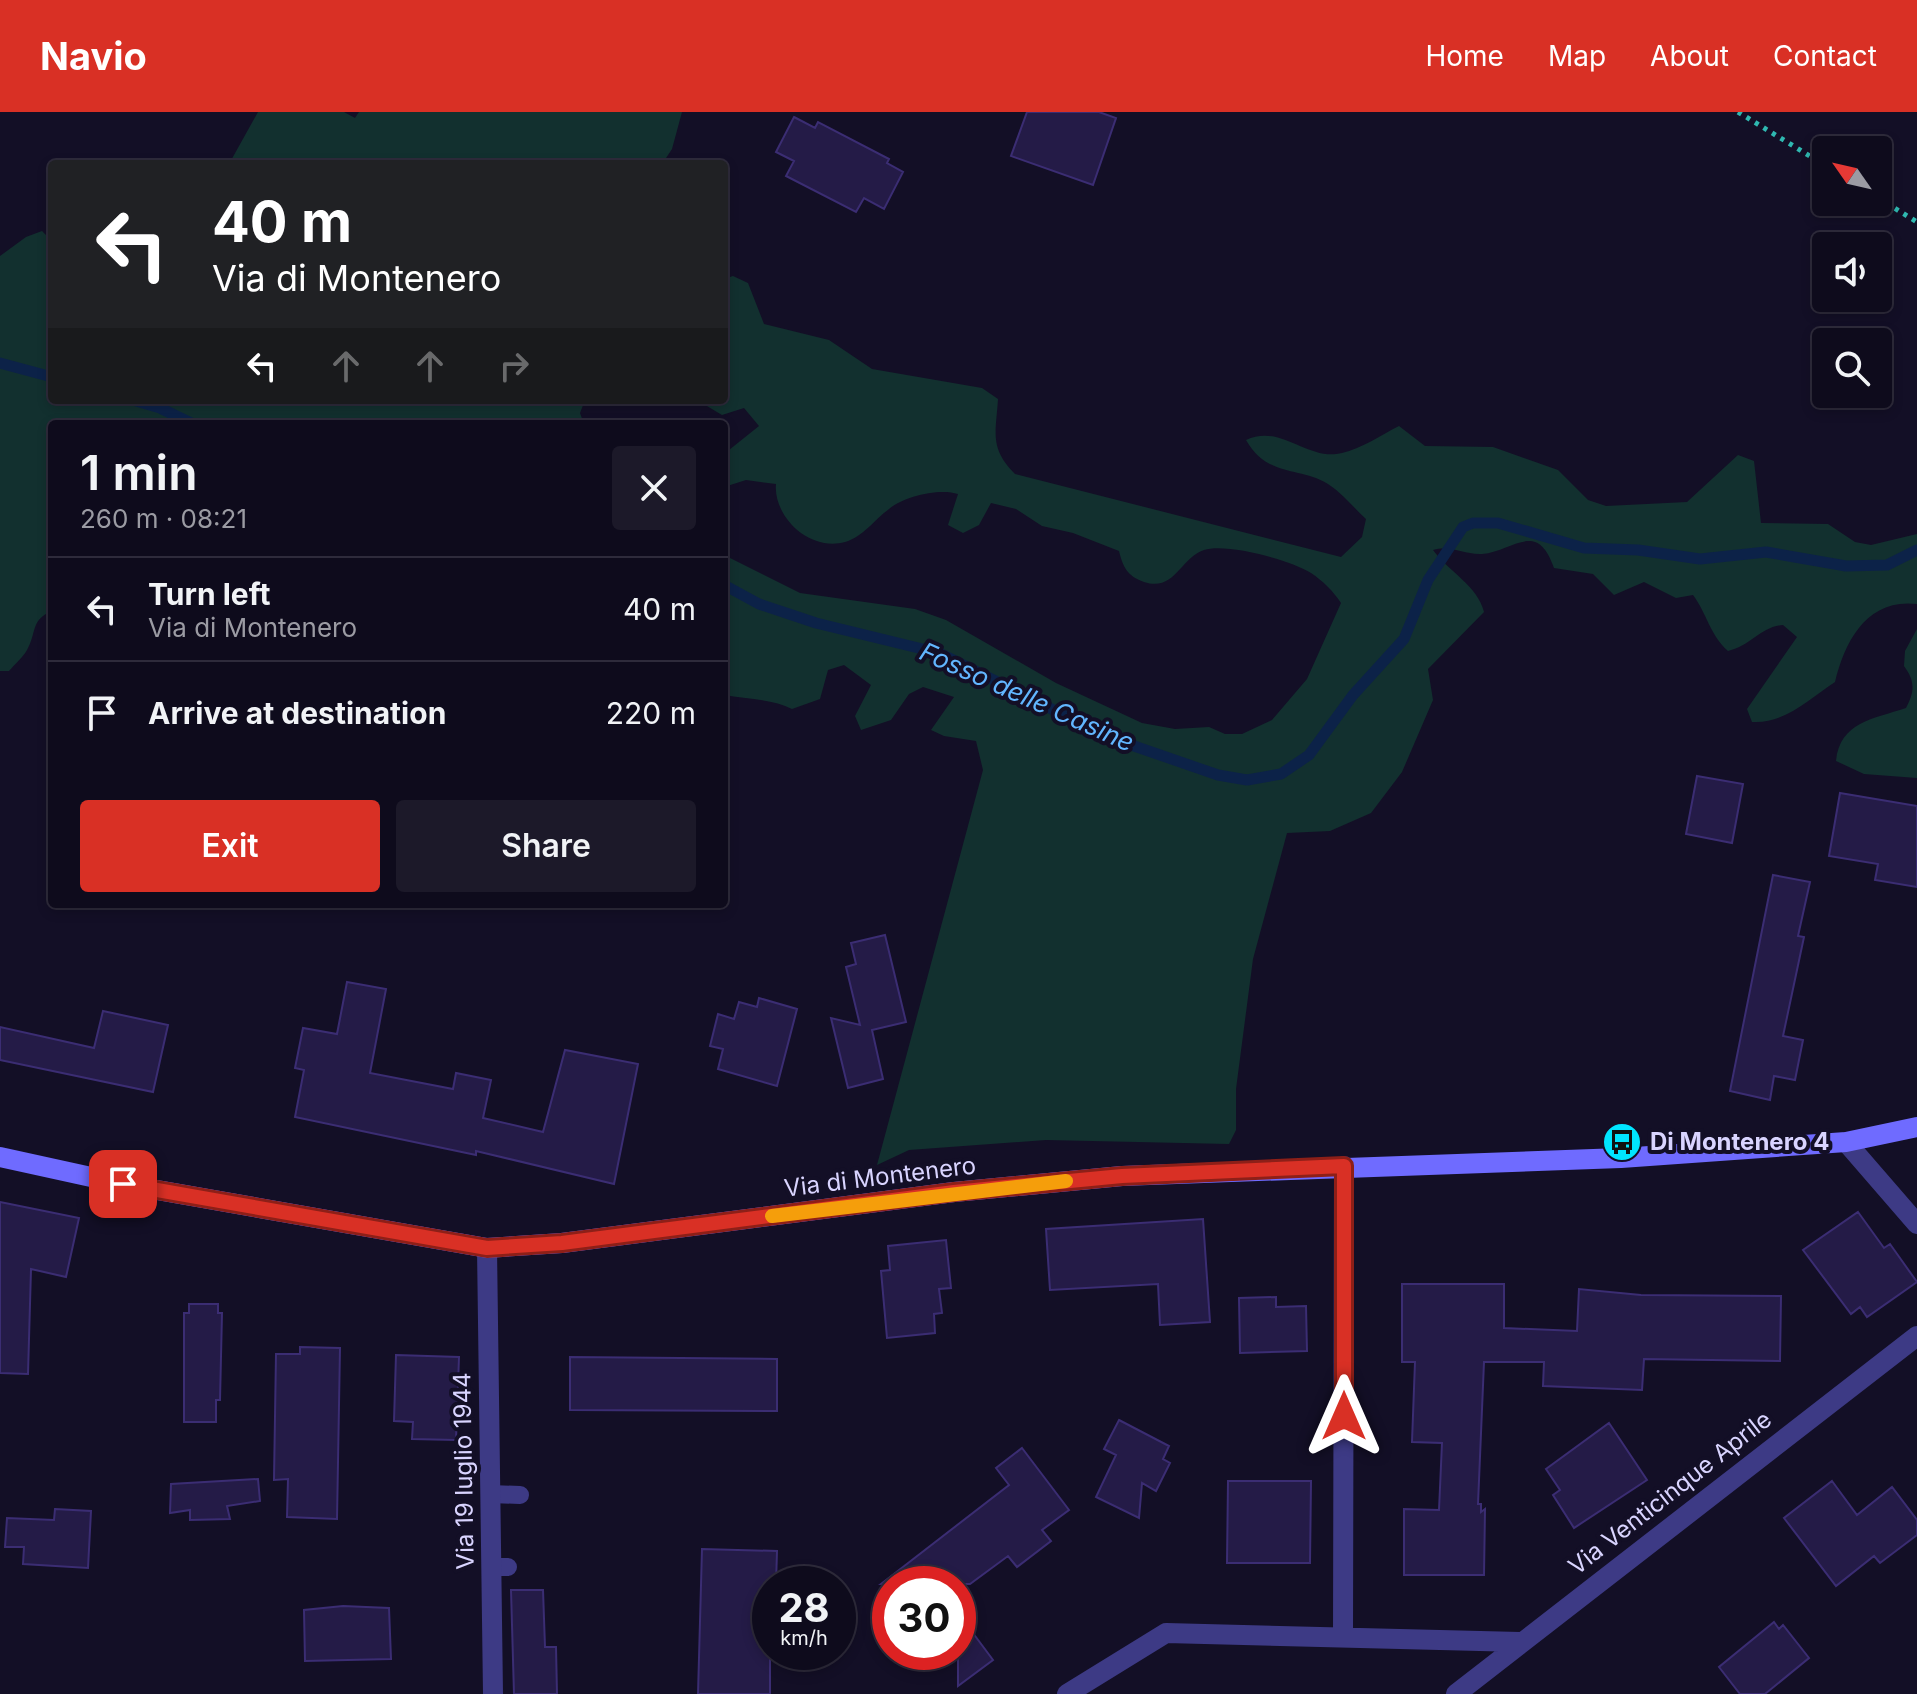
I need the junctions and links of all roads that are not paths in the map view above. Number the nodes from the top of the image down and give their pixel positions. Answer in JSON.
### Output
{"nodes":[{"id":1,"x":1917,"y":1127,"type":"edge"},
{"id":2,"x":1846,"y":1142,"type":"junction"},
{"id":3,"x":0,"y":1157,"type":"edge"},
{"id":4,"x":1344,"y":1166,"type":"junction"},
{"id":5,"x":1917,"y":1224,"type":"edge"},
{"id":6,"x":487,"y":1248,"type":"junction"},
{"id":7,"x":1917,"y":1336,"type":"edge"},
{"id":8,"x":490,"y":1494,"type":"junction"},
{"id":9,"x":520,"y":1495,"type":"dead end"},
{"id":10,"x":1343,"y":1635,"type":"junction"},
{"id":11,"x":1520,"y":1642,"type":"junction"},
{"id":12,"x":493,"y":1694,"type":"edge"},
{"id":13,"x":1067,"y":1694,"type":"edge"},
{"id":14,"x":1456,"y":1694,"type":"edge"}],
"edges":[{"from":1,"to":2,"type":"street","name":"Via di Montenero"},
{"from":2,"to":4,"type":"street","name":"Via di Montenero"},
{"from":2,"to":5,"type":"street"},
{"from":3,"to":6,"type":"street","name":"Via di Montenero"},
{"from":4,"to":6,"type":"street","name":"Via di Montenero"},
{"from":4,"to":10,"type":"street"},
{"from":6,"to":8,"type":"street","name":"Via 19 luglio 1944"},
{"from":7,"to":11,"type":"street","name":"Via Venticinque Aprile"},
{"from":8,"to":9,"type":"lane"},
{"from":8,"to":12,"type":"street","name":"Via 19 luglio 1944"},
{"from":10,"to":11,"type":"street"},
{"from":10,"to":13,"type":"street"},
{"from":11,"to":14,"type":"street","name":"Via Venticinque Aprile"}]}
